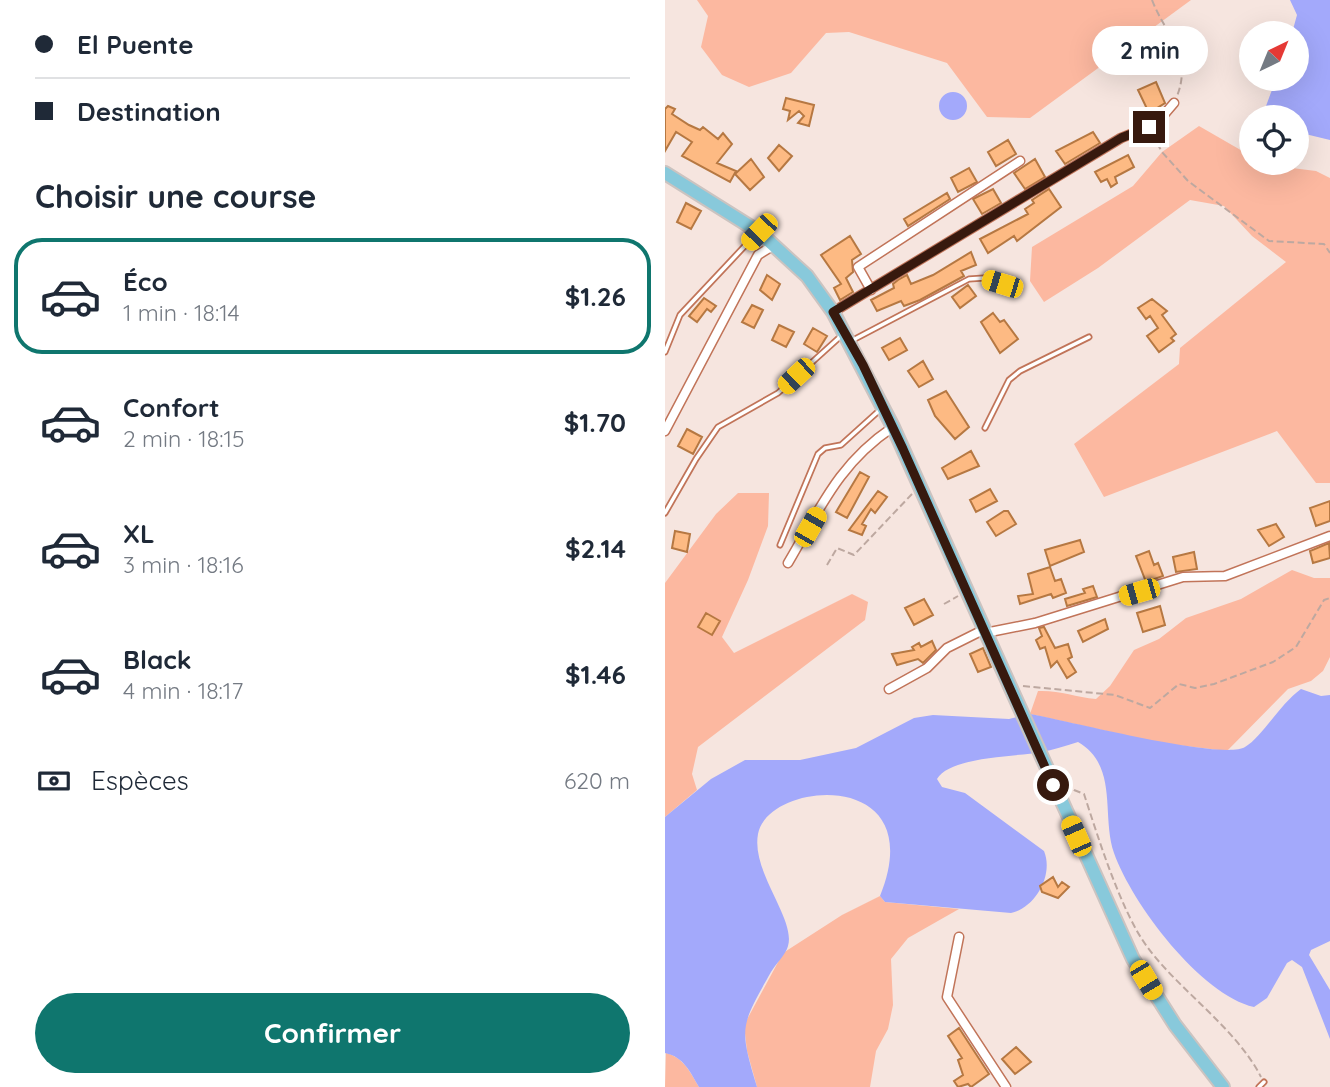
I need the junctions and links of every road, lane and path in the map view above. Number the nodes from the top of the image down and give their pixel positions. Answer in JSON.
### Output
{"nodes":[{"id":1,"x":1152,"y":0,"type":"edge"},
{"id":2,"x":1174,"y":103,"type":"joint"},
{"id":3,"x":1149,"y":127,"type":"junction"},
{"id":4,"x":1020,"y":161,"type":"dead end"},
{"id":5,"x":665,"y":173,"type":"edge"},
{"id":6,"x":759,"y":232,"type":"junction"},
{"id":7,"x":774,"y":245,"type":"junction"},
{"id":8,"x":1330,"y":253,"type":"edge"},
{"id":9,"x":1002,"y":284,"type":"dead end"},
{"id":10,"x":871,"y":290,"type":"junction"},
{"id":11,"x":833,"y":312,"type":"junction"},
{"id":12,"x":848,"y":337,"type":"junction"},
{"id":13,"x":1090,"y":337,"type":"dead end"},
{"id":14,"x":665,"y":352,"type":"edge"},
{"id":15,"x":883,"y":407,"type":"junction"},
{"id":16,"x":893,"y":427,"type":"junction"},
{"id":17,"x":985,"y":428,"type":"dead end"},
{"id":18,"x":665,"y":431,"type":"edge"},
{"id":19,"x":913,"y":494,"type":"dead end"},
{"id":20,"x":665,"y":513,"type":"edge"},
{"id":21,"x":1330,"y":536,"type":"edge"},
{"id":22,"x":781,"y":545,"type":"dead end"},
{"id":23,"x":789,"y":563,"type":"dead end"},
{"id":24,"x":827,"y":565,"type":"dead end"},
{"id":25,"x":959,"y":596,"type":"dead end"},
{"id":26,"x":1330,"y":598,"type":"edge"},
{"id":27,"x":944,"y":604,"type":"dead end"},
{"id":28,"x":984,"y":631,"type":"junction"},
{"id":29,"x":1009,"y":688,"type":"junction"},
{"id":30,"x":889,"y":689,"type":"dead end"},
{"id":31,"x":1066,"y":783,"type":"dead end"},
{"id":32,"x":959,"y":937,"type":"dead end"},
{"id":33,"x":1264,"y":1082,"type":"joint"},
{"id":34,"x":1006,"y":1087,"type":"edge"},
{"id":35,"x":1223,"y":1087,"type":"edge"},
{"id":36,"x":1259,"y":1087,"type":"edge"}],
"edges":[{"from":1,"to":2,"type":"path"},
{"from":2,"to":3,"type":"street"},
{"from":3,"to":8,"type":"path"},
{"from":3,"to":10,"type":"street"},
{"from":4,"to":10,"type":"street"},
{"from":5,"to":6,"type":"main road"},
{"from":6,"to":7,"type":"main road"},
{"from":6,"to":14,"type":"lane"},
{"from":7,"to":11,"type":"main road"},
{"from":7,"to":18,"type":"street"},
{"from":9,"to":12,"type":"lane"},
{"from":10,"to":11,"type":"street"},
{"from":11,"to":12,"type":"main road"},
{"from":12,"to":15,"type":"main road"},
{"from":12,"to":20,"type":"lane"},
{"from":13,"to":17,"type":"lane"},
{"from":15,"to":16,"type":"main road"},
{"from":15,"to":22,"type":"lane"},
{"from":16,"to":23,"type":"street"},
{"from":16,"to":28,"type":"main road"},
{"from":19,"to":24,"type":"path"},
{"from":21,"to":28,"type":"street"},
{"from":25,"to":27,"type":"path"},
{"from":26,"to":29,"type":"path"},
{"from":28,"to":29,"type":"main road"},
{"from":28,"to":30,"type":"street"},
{"from":29,"to":35,"type":"main road"},
{"from":31,"to":33,"type":"path"},
{"from":32,"to":34,"type":"street"},
{"from":33,"to":36,"type":"lane"}]}
